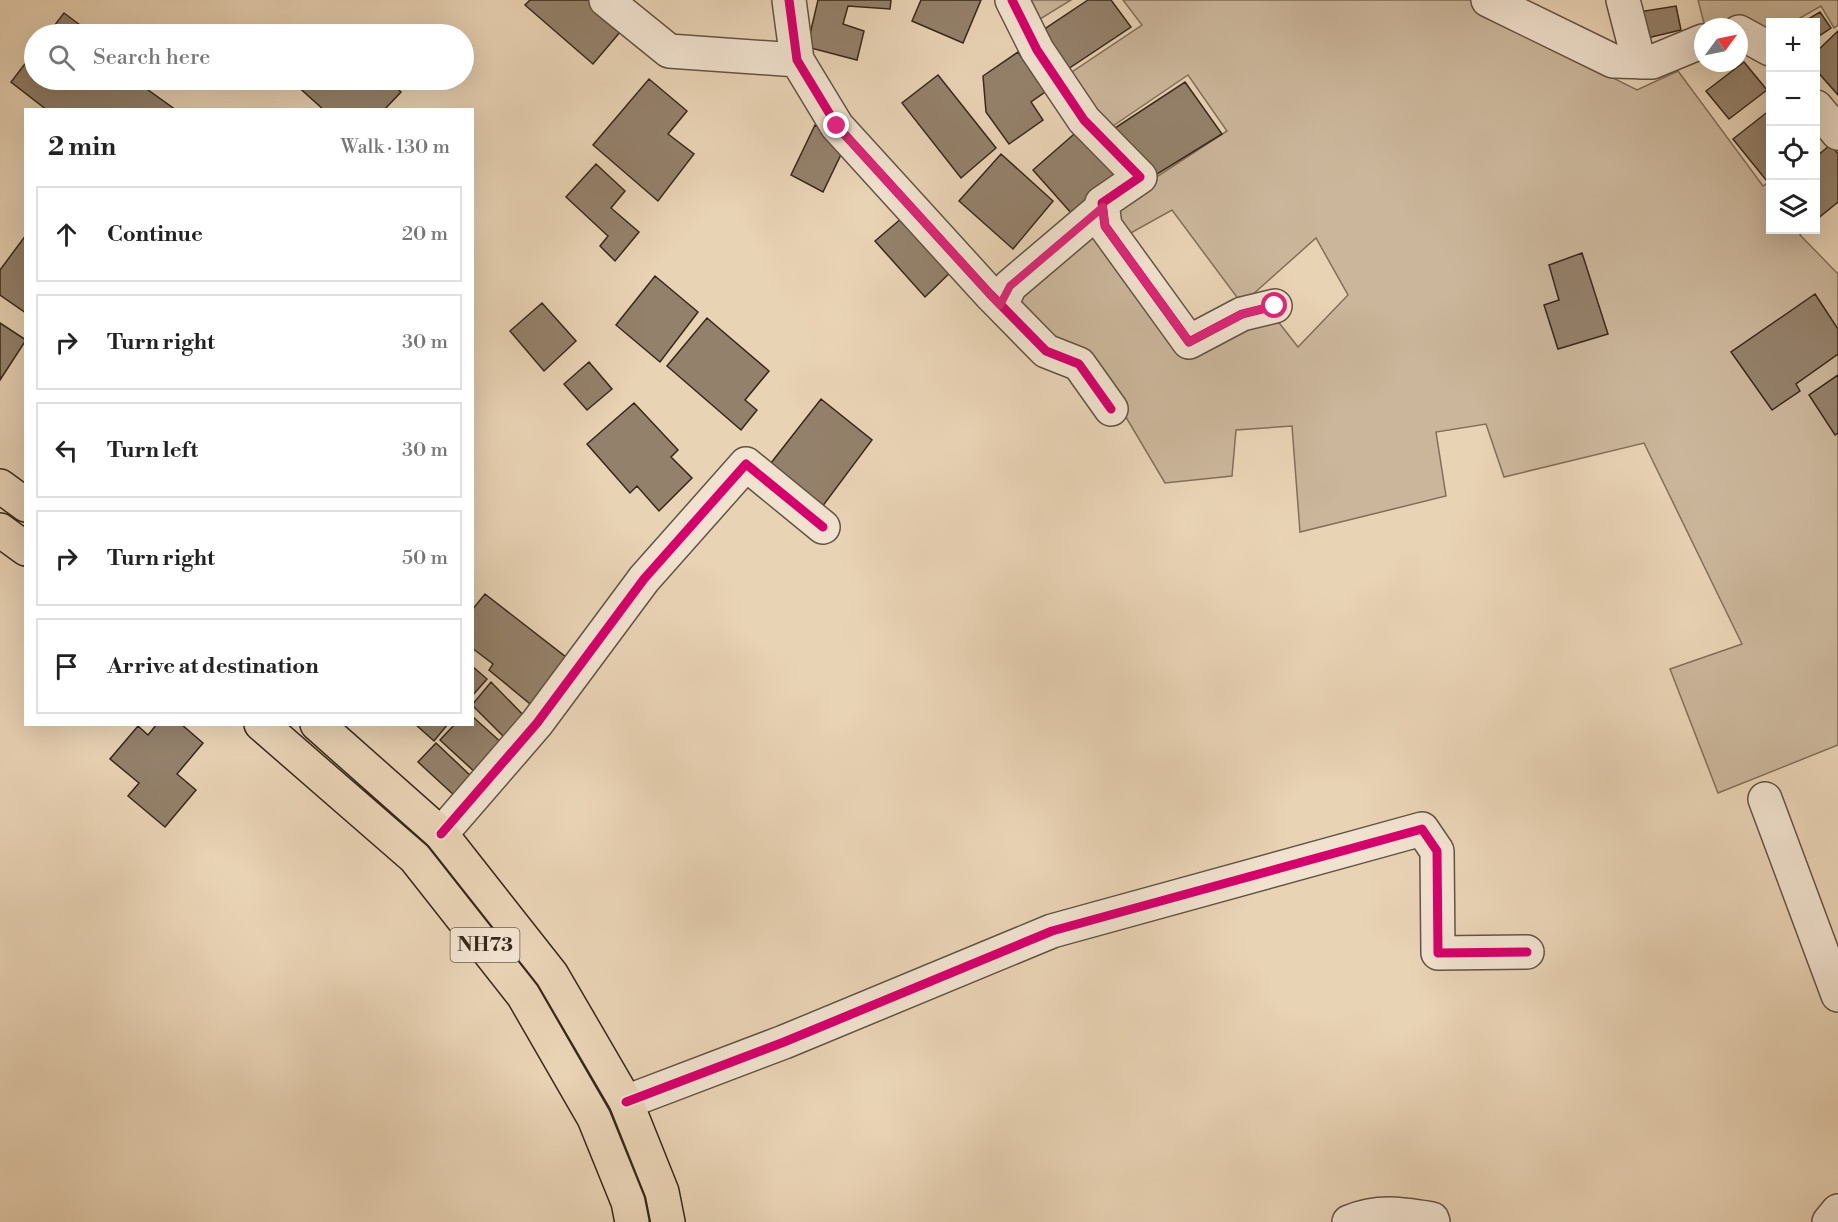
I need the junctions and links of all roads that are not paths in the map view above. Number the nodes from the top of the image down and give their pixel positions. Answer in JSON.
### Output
{"nodes":[{"id":1,"x":606,"y":0,"type":"edge"},
{"id":2,"x":789,"y":0,"type":"edge"},
{"id":3,"x":1012,"y":0,"type":"edge"},
{"id":4,"x":1488,"y":0,"type":"edge"},
{"id":5,"x":1623,"y":0,"type":"edge"},
{"id":6,"x":1748,"y":36,"type":"edge"},
{"id":7,"x":1694,"y":45,"type":"edge"},
{"id":8,"x":1766,"y":45,"type":"edge"},
{"id":9,"x":797,"y":60,"type":"junction"},
{"id":10,"x":1639,"y":62,"type":"junction"},
{"id":11,"x":1820,"y":113,"type":"edge"},
{"id":12,"x":1838,"y":133,"type":"edge"},
{"id":13,"x":1103,"y":207,"type":"junction"},
{"id":14,"x":1000,"y":305,"type":"junction"},
{"id":15,"x":1275,"y":306,"type":"dead end"},
{"id":16,"x":1111,"y":409,"type":"dead end"},
{"id":17,"x":0,"y":486,"type":"edge"},
{"id":18,"x":24,"y":504,"type":"edge"},
{"id":19,"x":823,"y":527,"type":"dead end"},
{"id":20,"x":0,"y":530,"type":"edge"},
{"id":21,"x":24,"y":548,"type":"edge"},
{"id":22,"x":263,"y":726,"type":"edge"},
{"id":23,"x":319,"y":726,"type":"edge"},
{"id":24,"x":1765,"y":799,"type":"dead end"},
{"id":25,"x":441,"y":834,"type":"junction"},
{"id":26,"x":1527,"y":952,"type":"dead end"},
{"id":27,"x":1838,"y":995,"type":"edge"},
{"id":28,"x":626,"y":1102,"type":"junction"},
{"id":29,"x":1838,"y":1211,"type":"edge"},
{"id":30,"x":632,"y":1222,"type":"edge"},
{"id":31,"x":668,"y":1222,"type":"edge"},
{"id":32,"x":1348,"y":1222,"type":"edge"},
{"id":33,"x":1433,"y":1222,"type":"edge"},
{"id":34,"x":1829,"y":1222,"type":"edge"}],
"edges":[{"from":1,"to":9,"type":"street"},
{"from":2,"to":9,"type":"street"},
{"from":3,"to":13,"type":"street"},
{"from":4,"to":10,"type":"street"},
{"from":5,"to":10,"type":"street"},
{"from":6,"to":8,"type":"street"},
{"from":7,"to":10,"type":"street"},
{"from":9,"to":14,"type":"street"},
{"from":11,"to":12,"type":"street"},
{"from":13,"to":14,"type":"street"},
{"from":13,"to":15,"type":"street"},
{"from":14,"to":16,"type":"street"},
{"from":17,"to":18,"type":"highway"},
{"from":19,"to":25,"type":"street"},
{"from":20,"to":21,"type":"highway"},
{"from":22,"to":30,"type":"highway","number":"NH73"},
{"from":23,"to":25,"type":"highway","number":"NH73"},
{"from":24,"to":27,"type":"street"},
{"from":25,"to":28,"type":"highway","number":"NH73"},
{"from":26,"to":28,"type":"street"},
{"from":28,"to":31,"type":"highway","number":"NH73"},
{"from":29,"to":34,"type":"street"},
{"from":32,"to":33,"type":"street"}]}
